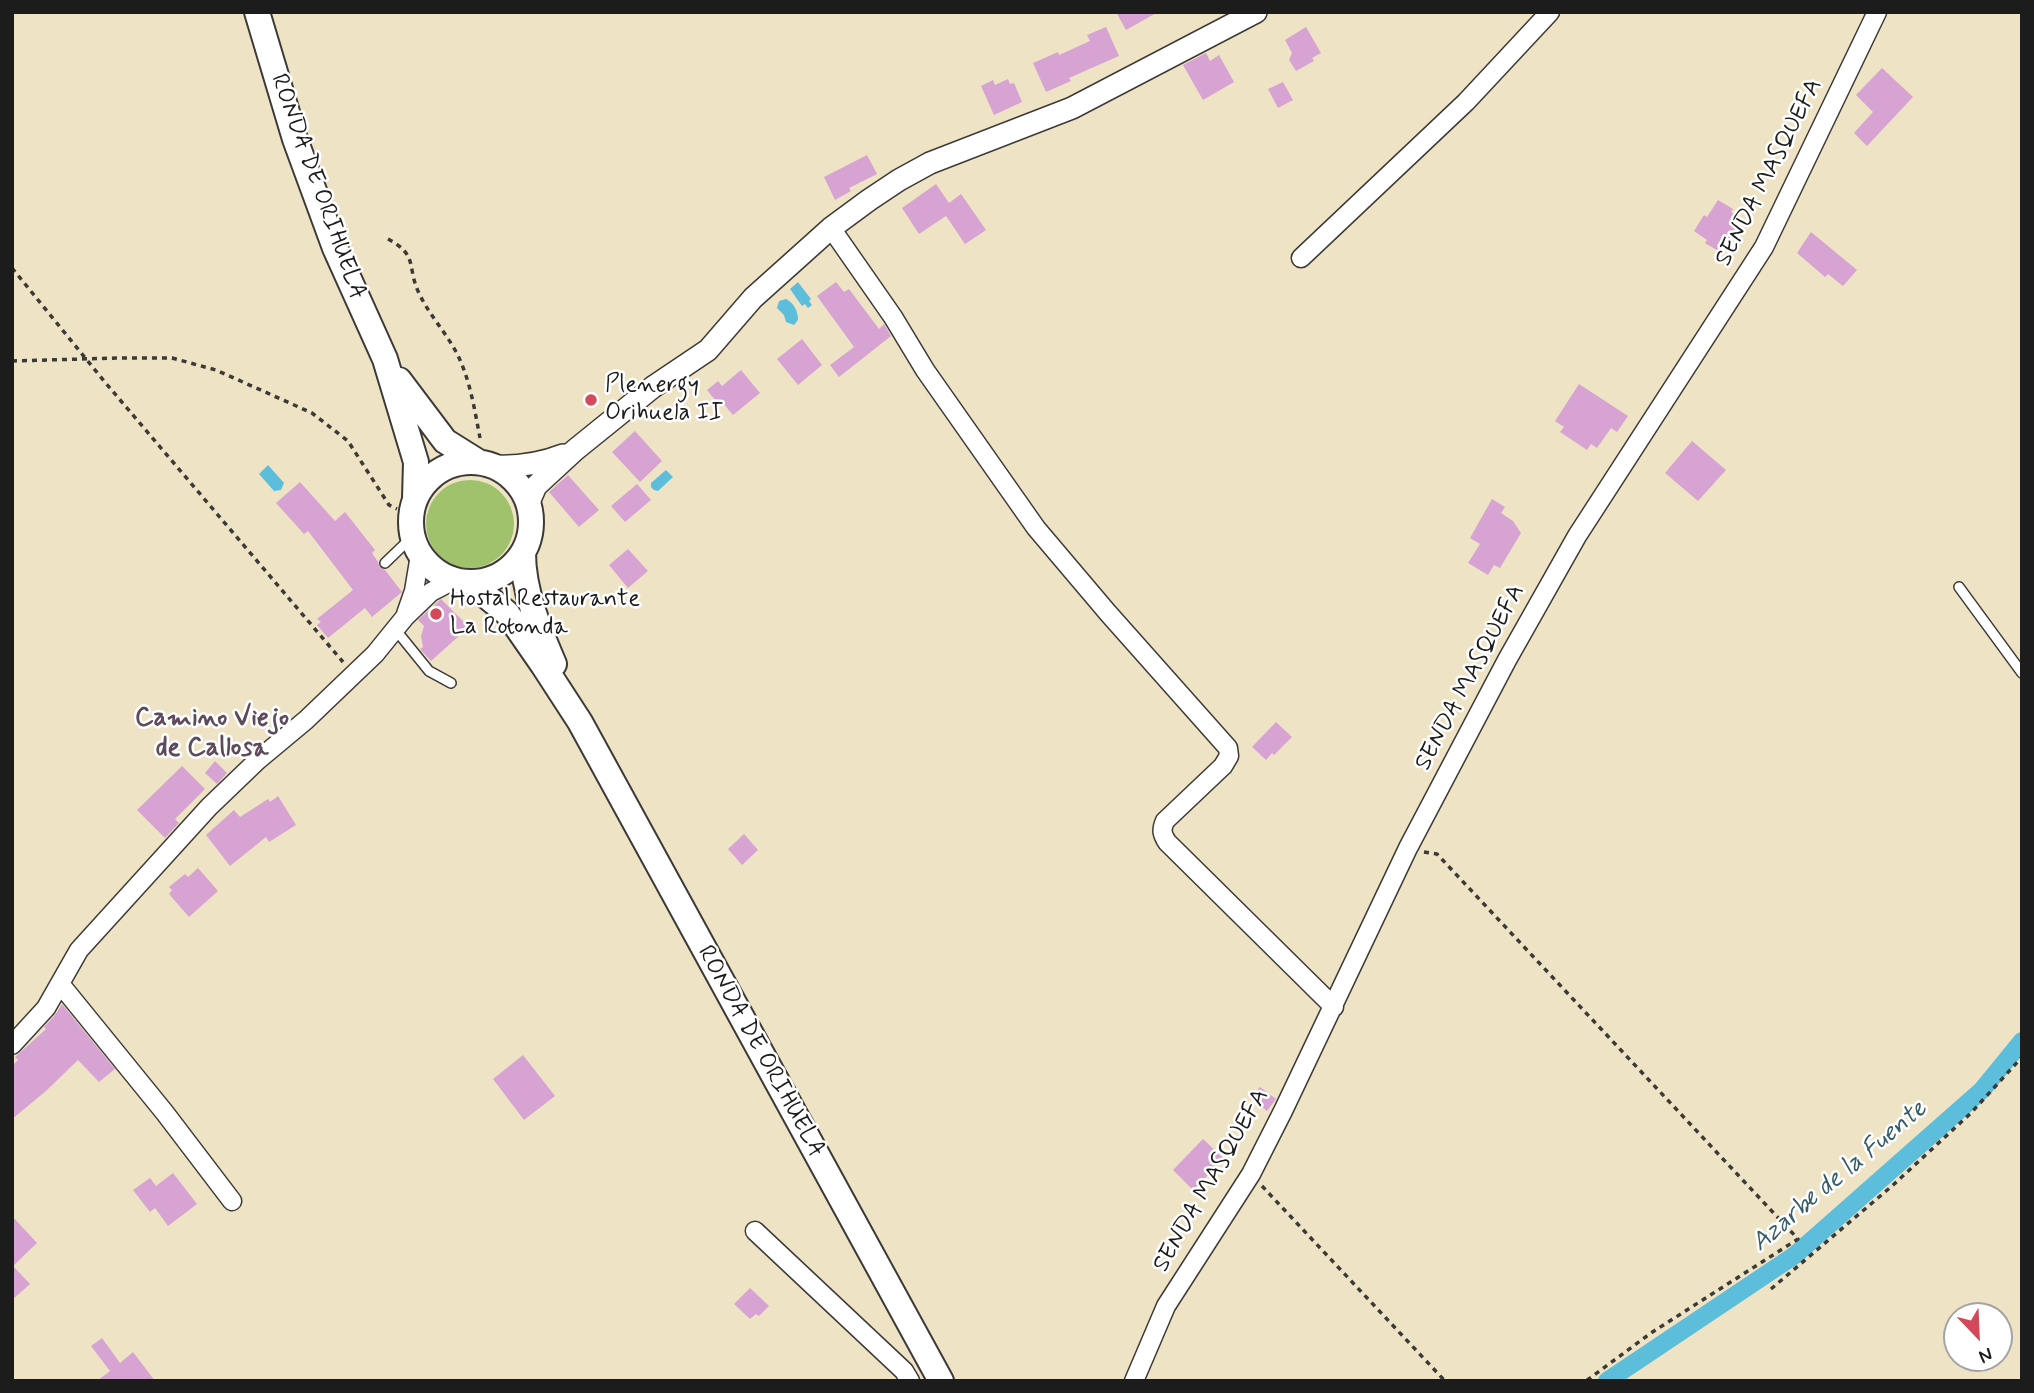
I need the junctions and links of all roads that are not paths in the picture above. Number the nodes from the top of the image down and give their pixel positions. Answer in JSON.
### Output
{"nodes":[{"id":1,"x":257,"y":12,"type":"edge"},
{"id":2,"x":1256,"y":12,"type":"edge"},
{"id":3,"x":1550,"y":12,"type":"edge"},
{"id":4,"x":1877,"y":12,"type":"edge"},
{"id":5,"x":831,"y":228,"type":"junction"},
{"id":6,"x":1301,"y":258,"type":"dead end"},
{"id":7,"x":385,"y":359,"type":"junction"},
{"id":8,"x":575,"y":450,"type":"junction"},
{"id":9,"x":486,"y":464,"type":"junction"},
{"id":10,"x":529,"y":502,"type":"junction"},
{"id":11,"x":414,"y":527,"type":"junction"},
{"id":12,"x":523,"y":553,"type":"junction"},
{"id":13,"x":385,"y":563,"type":"dead end"},
{"id":14,"x":461,"y":581,"type":"junction"},
{"id":15,"x":1959,"y":587,"type":"dead end"},
{"id":16,"x":400,"y":623,"type":"junction"},
{"id":17,"x":2022,"y":673,"type":"edge"},
{"id":18,"x":451,"y":683,"type":"dead end"},
{"id":19,"x":580,"y":722,"type":"junction"},
{"id":20,"x":61,"y":985,"type":"junction"},
{"id":21,"x":1334,"y":1007,"type":"junction"},
{"id":22,"x":12,"y":1045,"type":"edge"},
{"id":23,"x":232,"y":1201,"type":"dead end"},
{"id":24,"x":755,"y":1231,"type":"dead end"},
{"id":25,"x":910,"y":1381,"type":"edge"},
{"id":26,"x":941,"y":1381,"type":"edge"},
{"id":27,"x":1134,"y":1381,"type":"edge"}],
"edges":[{"from":1,"to":7,"type":"main road","name":"RONDA DE ORIHUELA"},
{"from":2,"to":5,"type":"street"},
{"from":3,"to":6,"type":"street"},
{"from":4,"to":21,"type":"street","name":"SENDA MASQUEFA"},
{"from":5,"to":8,"type":"street"},
{"from":5,"to":21,"type":"street"},
{"from":7,"to":9,"type":"main road","name":"RONDA DE ORIHUELA"},
{"from":7,"to":11,"type":"main road","name":"RONDA DE ORIHUELA"},
{"from":8,"to":9,"type":"street"},
{"from":8,"to":10,"type":"street"},
{"from":9,"to":10,"type":"main road","name":"RONDA DE ORIHUELA"},
{"from":9,"to":11,"type":"main road"},
{"from":10,"to":12,"type":"main road","name":"RONDA DE ORIHUELA"},
{"from":11,"to":13,"type":"lane"},
{"from":11,"to":14,"type":"main road","name":"RONDA DE ORIHUELA"},
{"from":11,"to":16,"type":"street"},
{"from":12,"to":14,"type":"main road"},
{"from":12,"to":19,"type":"main road","name":"RONDA DE ORIHUELA"},
{"from":14,"to":16,"type":"street"},
{"from":14,"to":19,"type":"main road","name":"RONDA DE ORIHUELA"},
{"from":15,"to":17,"type":"lane"},
{"from":16,"to":18,"type":"lane"},
{"from":16,"to":20,"type":"street"},
{"from":19,"to":26,"type":"main road","name":"RONDA DE ORIHUELA"},
{"from":20,"to":22,"type":"street"},
{"from":20,"to":23,"type":"street"},
{"from":21,"to":27,"type":"street","name":"SENDA MASQUEFA"},
{"from":24,"to":25,"type":"street"}]}
